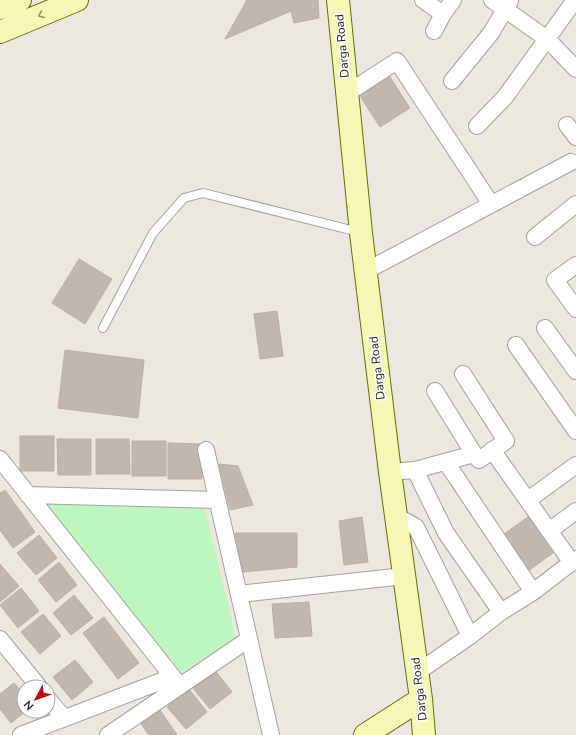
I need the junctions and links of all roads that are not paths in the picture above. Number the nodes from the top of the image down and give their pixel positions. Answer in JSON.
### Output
{"nodes":[{"id":1,"x":20,"y":0,"type":"edge"},
{"id":2,"x":77,"y":0,"type":"edge"},
{"id":3,"x":338,"y":0,"type":"edge"},
{"id":4,"x":423,"y":0,"type":"edge"},
{"id":5,"x":453,"y":0,"type":"edge"},
{"id":6,"x":575,"y":0,"type":"edge"},
{"id":7,"x":502,"y":3,"type":"edge"},
{"id":8,"x":0,"y":8,"type":"edge"},
{"id":9,"x":443,"y":14,"type":"junction"},
{"id":10,"x":434,"y":31,"type":"dead end"},
{"id":11,"x":0,"y":32,"type":"edge"},
{"id":12,"x":547,"y":39,"type":"junction"},
{"id":13,"x":576,"y":69,"type":"edge"},
{"id":14,"x":452,"y":81,"type":"dead end"},
{"id":15,"x":346,"y":94,"type":"junction"},
{"id":16,"x":477,"y":126,"type":"dead end"},
{"id":17,"x":574,"y":163,"type":"edge"},
{"id":18,"x":491,"y":204,"type":"junction"},
{"id":19,"x":576,"y":204,"type":"edge"},
{"id":20,"x":361,"y":233,"type":"junction"},
{"id":21,"x":535,"y":237,"type":"dead end"},
{"id":22,"x":576,"y":265,"type":"edge"},
{"id":23,"x":366,"y":271,"type":"junction"},
{"id":24,"x":576,"y":309,"type":"edge"},
{"id":25,"x":103,"y":328,"type":"dead end"},
{"id":26,"x":545,"y":328,"type":"dead end"},
{"id":27,"x":516,"y":345,"type":"dead end"},
{"id":28,"x":576,"y":371,"type":"edge"},
{"id":29,"x":464,"y":374,"type":"dead end"},
{"id":30,"x":435,"y":391,"type":"dead end"},
{"id":31,"x":576,"y":431,"type":"edge"},
{"id":32,"x":206,"y":450,"type":"dead end"},
{"id":33,"x":492,"y":450,"type":"junction"},
{"id":34,"x":474,"y":454,"type":"junction"},
{"id":35,"x":0,"y":459,"type":"edge"},
{"id":36,"x":446,"y":462,"type":"junction"},
{"id":37,"x":576,"y":465,"type":"edge"},
{"id":38,"x":415,"y":470,"type":"junction"},
{"id":39,"x":390,"y":472,"type":"junction"},
{"id":40,"x":28,"y":495,"type":"junction"},
{"id":41,"x":217,"y":500,"type":"junction"},
{"id":42,"x":528,"y":500,"type":"junction"},
{"id":43,"x":576,"y":511,"type":"edge"},
{"id":44,"x":396,"y":516,"type":"junction"},
{"id":45,"x":549,"y":531,"type":"junction"},
{"id":46,"x":574,"y":561,"type":"edge"},
{"id":47,"x":404,"y":576,"type":"junction"},
{"id":48,"x":533,"y":592,"type":"junction"},
{"id":49,"x":239,"y":594,"type":"junction"},
{"id":50,"x":501,"y":612,"type":"junction"},
{"id":51,"x":470,"y":636,"type":"junction"},
{"id":52,"x":249,"y":639,"type":"junction"},
{"id":53,"x":0,"y":640,"type":"edge"},
{"id":54,"x":418,"y":672,"type":"junction"},
{"id":55,"x":32,"y":679,"type":"edge"},
{"id":56,"x":176,"y":681,"type":"junction"},
{"id":57,"x":421,"y":699,"type":"junction"},
{"id":58,"x":56,"y":708,"type":"edge"},
{"id":59,"x":64,"y":718,"type":"junction"},
{"id":60,"x":21,"y":735,"type":"edge"},
{"id":61,"x":108,"y":735,"type":"edge"},
{"id":62,"x":271,"y":735,"type":"edge"},
{"id":63,"x":365,"y":735,"type":"edge"},
{"id":64,"x":424,"y":735,"type":"edge"}],
"edges":[{"from":1,"to":8,"type":"street"},
{"from":2,"to":11,"type":"street","one_way":true},
{"from":3,"to":15,"type":"street","name":"Darga Road"},
{"from":4,"to":9,"type":"street"},
{"from":5,"to":9,"type":"street"},
{"from":6,"to":12,"type":"street"},
{"from":7,"to":12,"type":"street"},
{"from":7,"to":14,"type":"street"},
{"from":9,"to":10,"type":"street"},
{"from":12,"to":13,"type":"street"},
{"from":12,"to":16,"type":"street"},
{"from":15,"to":18,"type":"street"},
{"from":15,"to":20,"type":"street","name":"Darga Road"},
{"from":17,"to":18,"type":"street"},
{"from":18,"to":23,"type":"street"},
{"from":19,"to":21,"type":"street"},
{"from":20,"to":23,"type":"street","name":"Darga Road"},
{"from":20,"to":25,"type":"lane"},
{"from":22,"to":24,"type":"street"},
{"from":23,"to":39,"type":"street","name":"Darga Road"},
{"from":26,"to":28,"type":"street"},
{"from":27,"to":31,"type":"street"},
{"from":29,"to":33,"type":"street"},
{"from":30,"to":34,"type":"street"},
{"from":32,"to":41,"type":"street"},
{"from":33,"to":34,"type":"street"},
{"from":33,"to":42,"type":"street"},
{"from":34,"to":36,"type":"street"},
{"from":35,"to":40,"type":"street"},
{"from":36,"to":38,"type":"street"},
{"from":36,"to":48,"type":"street"},
{"from":37,"to":42,"type":"street"},
{"from":38,"to":39,"type":"street"},
{"from":38,"to":50,"type":"street"},
{"from":39,"to":44,"type":"street","name":"Darga Road"},
{"from":40,"to":41,"type":"street"},
{"from":40,"to":56,"type":"street"},
{"from":41,"to":49,"type":"street"},
{"from":42,"to":45,"type":"street"},
{"from":43,"to":45,"type":"street"},
{"from":44,"to":47,"type":"street","name":"Darga Road"},
{"from":44,"to":51,"type":"street"},
{"from":45,"to":46,"type":"street"},
{"from":46,"to":48,"type":"street"},
{"from":47,"to":49,"type":"street"},
{"from":47,"to":54,"type":"street","name":"Darga Road"},
{"from":48,"to":50,"type":"street"},
{"from":49,"to":52,"type":"street"},
{"from":50,"to":51,"type":"street"},
{"from":51,"to":54,"type":"street"},
{"from":52,"to":56,"type":"street"},
{"from":52,"to":62,"type":"street"},
{"from":53,"to":55,"type":"street"},
{"from":54,"to":57,"type":"street","name":"Darga Road"},
{"from":56,"to":59,"type":"street"},
{"from":56,"to":61,"type":"street"},
{"from":57,"to":63,"type":"street"},
{"from":57,"to":64,"type":"street","name":"Darga Road"},
{"from":58,"to":59,"type":"street"},
{"from":59,"to":60,"type":"street"}]}
